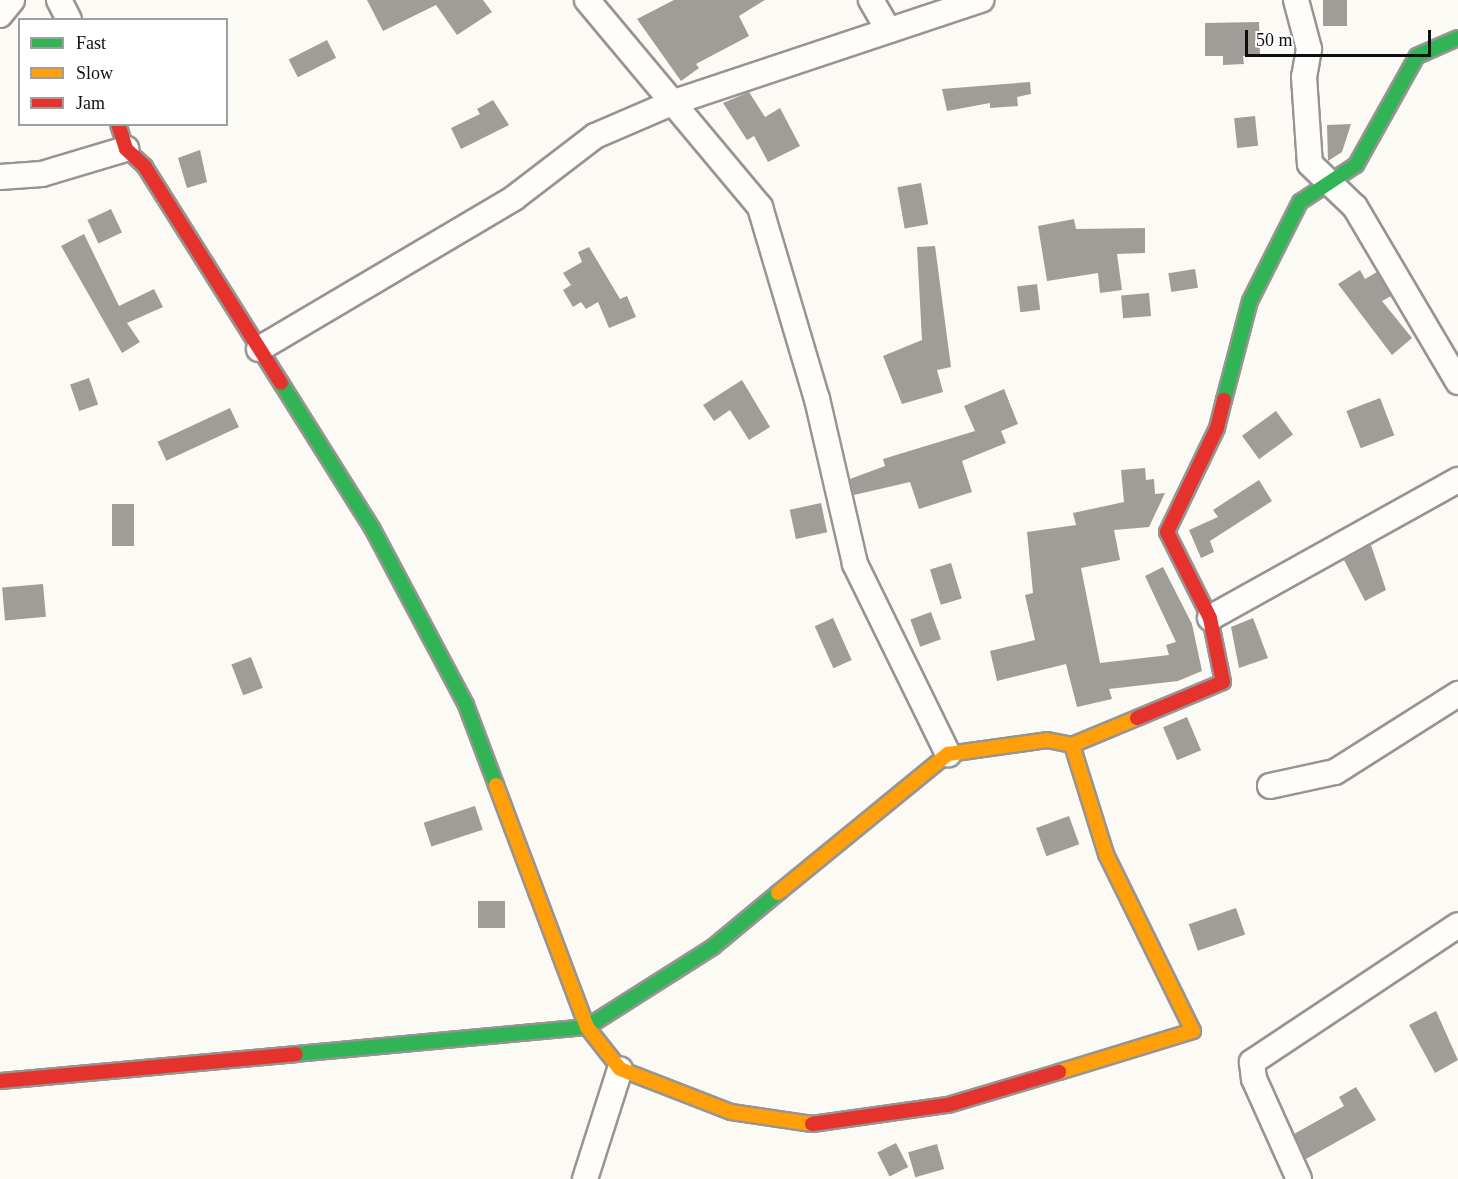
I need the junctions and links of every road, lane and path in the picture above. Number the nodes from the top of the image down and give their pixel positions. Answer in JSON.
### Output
{"nodes":[{"id":1,"x":12,"y":0,"type":"edge"},
{"id":2,"x":59,"y":0,"type":"edge"},
{"id":3,"x":587,"y":0,"type":"edge"},
{"id":4,"x":871,"y":0,"type":"edge"},
{"id":5,"x":981,"y":0,"type":"edge"},
{"id":6,"x":1296,"y":0,"type":"edge"},
{"id":7,"x":0,"y":15,"type":"edge"},
{"id":8,"x":68,"y":18,"type":"edge"},
{"id":9,"x":888,"y":30,"type":"junction"},
{"id":10,"x":1458,"y":38,"type":"edge"},
{"id":11,"x":674,"y":102,"type":"junction"},
{"id":12,"x":119,"y":126,"type":"edge"},
{"id":13,"x":126,"y":149,"type":"junction"},
{"id":14,"x":0,"y":177,"type":"edge"},
{"id":15,"x":1329,"y":182,"type":"junction"},
{"id":16,"x":259,"y":349,"type":"junction"},
{"id":17,"x":1458,"y":382,"type":"edge"},
{"id":18,"x":1458,"y":480,"type":"edge"},
{"id":19,"x":1210,"y":618,"type":"junction"},
{"id":20,"x":1458,"y":694,"type":"edge"},
{"id":21,"x":1072,"y":745,"type":"junction"},
{"id":22,"x":948,"y":754,"type":"junction"},
{"id":23,"x":1270,"y":786,"type":"dead end"},
{"id":24,"x":1458,"y":925,"type":"edge"},
{"id":25,"x":587,"y":1027,"type":"junction"},
{"id":26,"x":620,"y":1069,"type":"junction"},
{"id":27,"x":0,"y":1081,"type":"edge"},
{"id":28,"x":585,"y":1179,"type":"edge"},
{"id":29,"x":1299,"y":1179,"type":"edge"}],
"edges":[{"from":1,"to":7,"type":"street"},
{"from":2,"to":8,"type":"street"},
{"from":3,"to":11,"type":"street"},
{"from":4,"to":9,"type":"street"},
{"from":5,"to":9,"type":"street"},
{"from":6,"to":15,"type":"street"},
{"from":9,"to":11,"type":"street"},
{"from":10,"to":15,"type":"street"},
{"from":11,"to":16,"type":"street"},
{"from":11,"to":22,"type":"street"},
{"from":12,"to":13,"type":"street"},
{"from":13,"to":14,"type":"street"},
{"from":13,"to":16,"type":"street"},
{"from":15,"to":17,"type":"street"},
{"from":15,"to":19,"type":"street"},
{"from":16,"to":25,"type":"street"},
{"from":18,"to":19,"type":"street"},
{"from":19,"to":21,"type":"street"},
{"from":20,"to":23,"type":"street"},
{"from":21,"to":22,"type":"street"},
{"from":21,"to":26,"type":"street"},
{"from":22,"to":25,"type":"street"},
{"from":24,"to":29,"type":"street"},
{"from":25,"to":26,"type":"street"},
{"from":25,"to":27,"type":"street"},
{"from":26,"to":28,"type":"street"}]}
